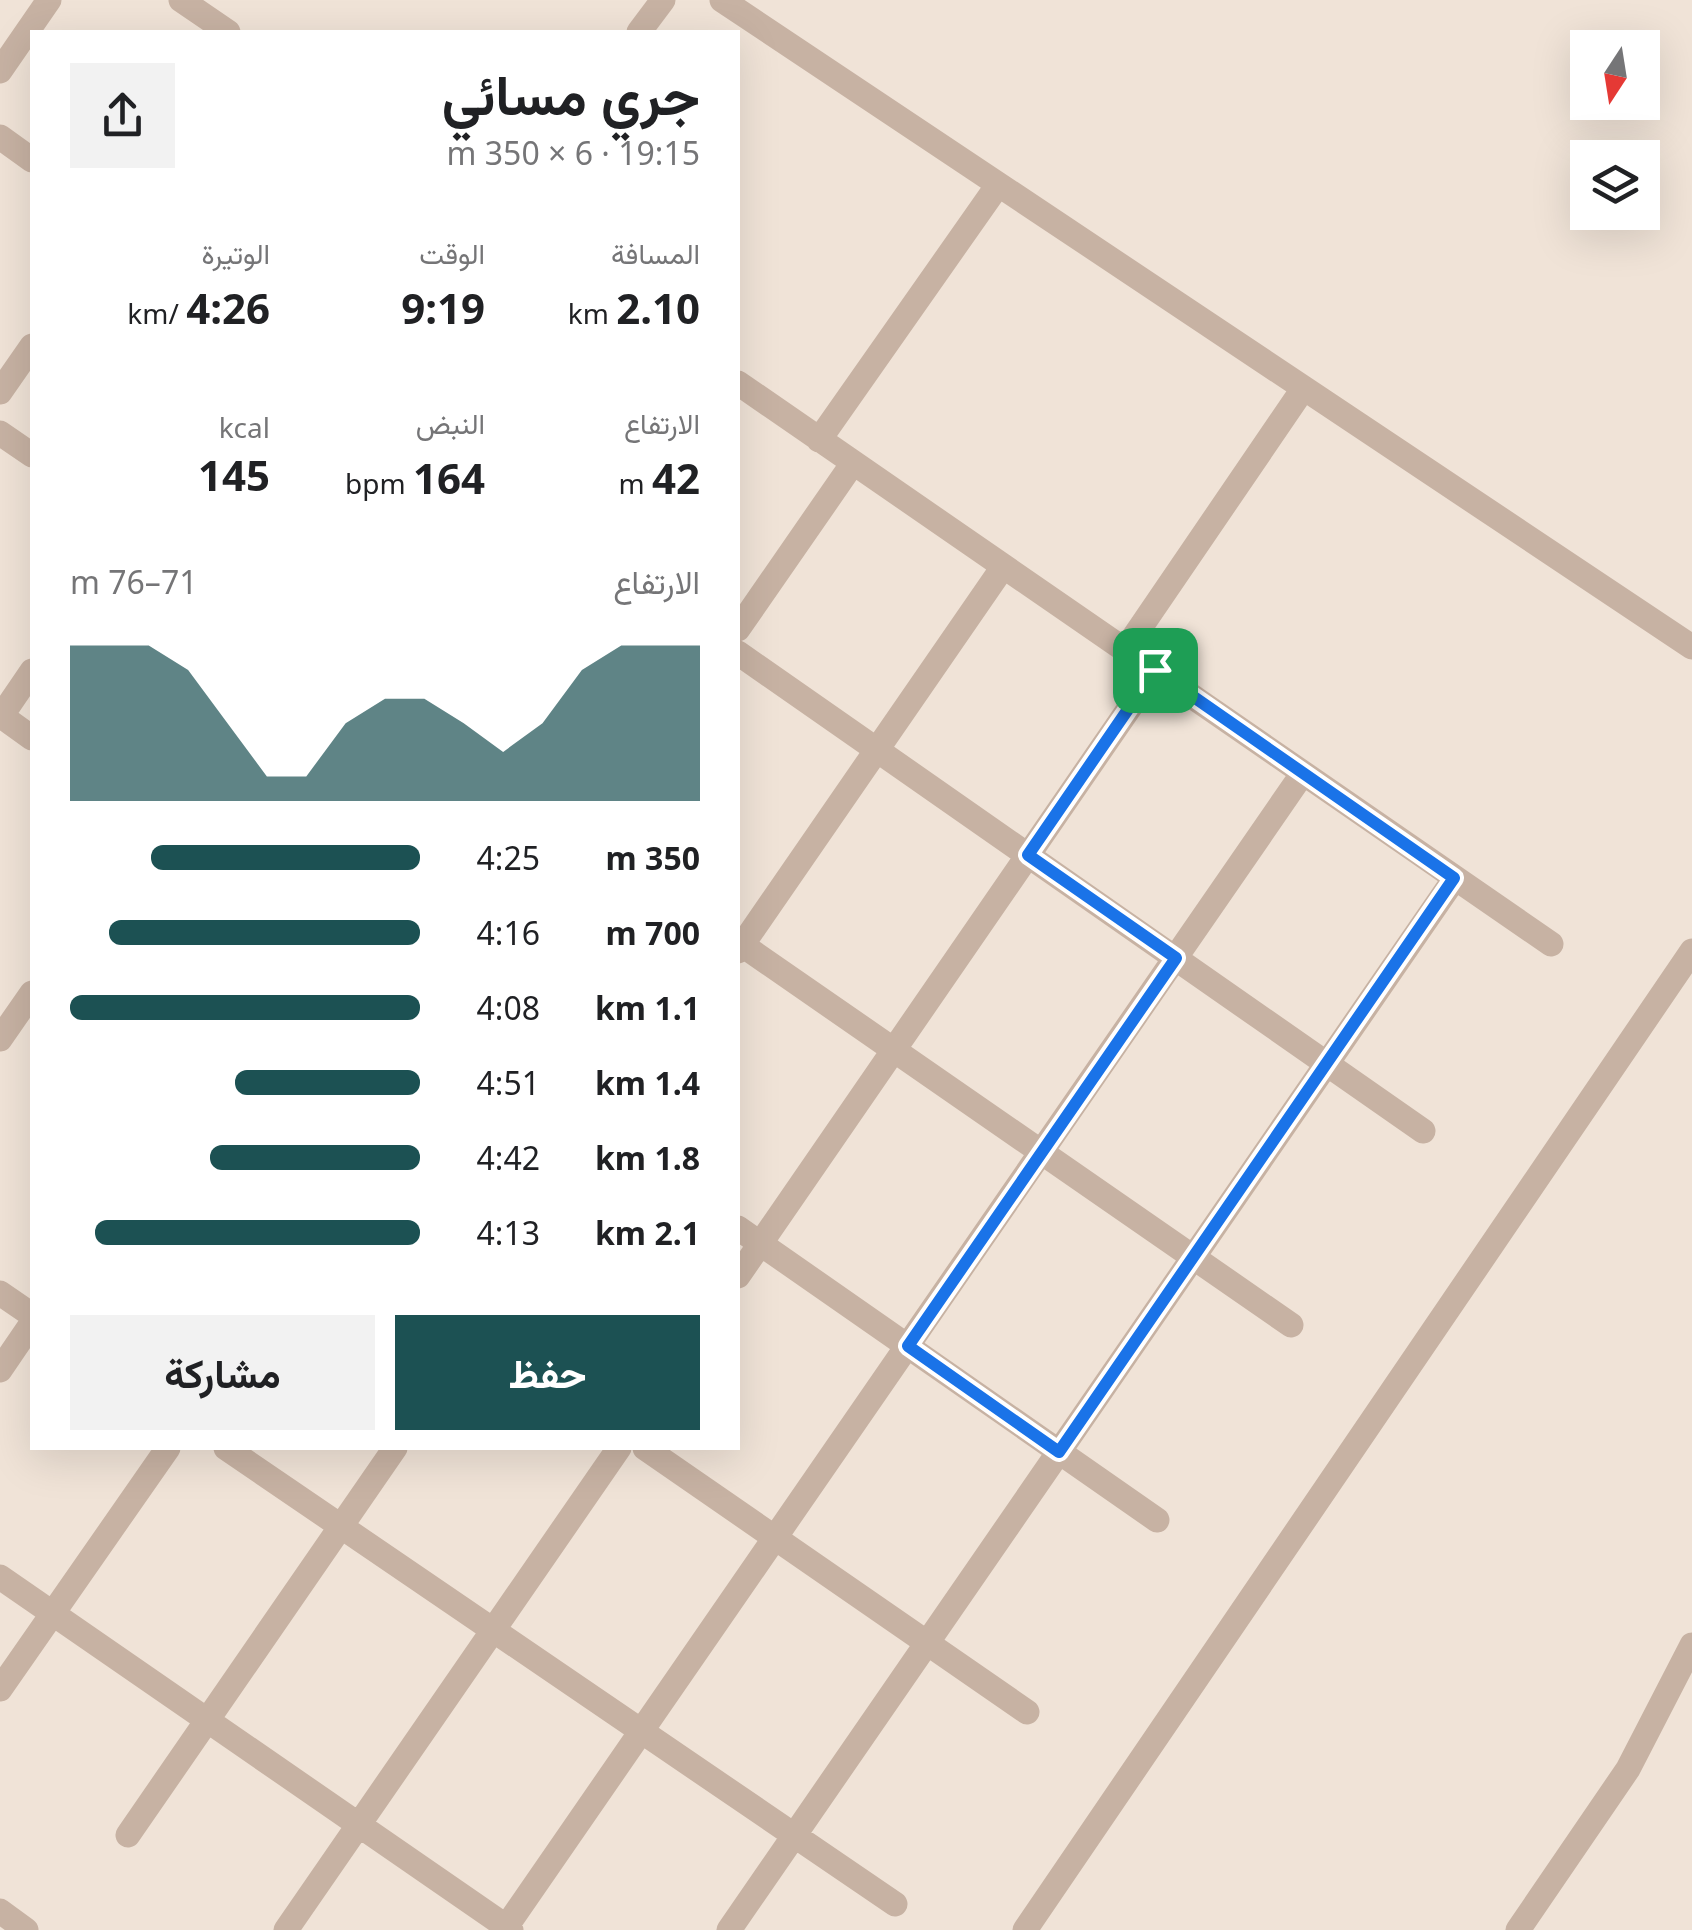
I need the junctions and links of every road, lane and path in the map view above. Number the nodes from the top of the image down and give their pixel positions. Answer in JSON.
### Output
{"nodes":[{"id":1,"x":49,"y":0,"type":"edge"},
{"id":2,"x":181,"y":0,"type":"edge"},
{"id":3,"x":663,"y":0,"type":"edge"},
{"id":4,"x":722,"y":0,"type":"edge"},
{"id":5,"x":225,"y":30,"type":"edge"},
{"id":6,"x":641,"y":30,"type":"edge"},
{"id":7,"x":0,"y":70,"type":"edge"},
{"id":8,"x":0,"y":137,"type":"edge"},
{"id":9,"x":30,"y":159,"type":"edge"},
{"id":10,"x":998,"y":185,"type":"junction"},
{"id":11,"x":30,"y":349,"type":"edge"},
{"id":12,"x":740,"y":384,"type":"edge"},
{"id":13,"x":1303,"y":389,"type":"junction"},
{"id":14,"x":0,"y":392,"type":"edge"},
{"id":15,"x":0,"y":433,"type":"edge"},
{"id":16,"x":819,"y":440,"type":"junction"},
{"id":17,"x":30,"y":454,"type":"edge"},
{"id":18,"x":853,"y":463,"type":"junction"},
{"id":19,"x":1003,"y":566,"type":"junction"},
{"id":20,"x":740,"y":626,"type":"edge"},
{"id":21,"x":1692,"y":646,"type":"edge"},
{"id":22,"x":1125,"y":650,"type":"junction"},
{"id":23,"x":740,"y":653,"type":"edge"},
{"id":24,"x":1155,"y":670,"type":"junction"},
{"id":25,"x":30,"y":675,"type":"edge"},
{"id":26,"x":0,"y":716,"type":"edge"},
{"id":27,"x":30,"y":737,"type":"edge"},
{"id":28,"x":877,"y":750,"type":"junction"},
{"id":29,"x":1303,"y":773,"type":"junction"},
{"id":30,"x":1028,"y":855,"type":"junction"},
{"id":31,"x":1454,"y":878,"type":"junction"},
{"id":32,"x":1551,"y":944,"type":"dead end"},
{"id":33,"x":740,"y":945,"type":"edge"},
{"id":34,"x":740,"y":947,"type":"edge"},
{"id":35,"x":1692,"y":951,"type":"edge"},
{"id":36,"x":1176,"y":958,"type":"junction"},
{"id":37,"x":16,"y":1015,"type":"edge"},
{"id":38,"x":0,"y":1039,"type":"edge"},
{"id":39,"x":893,"y":1050,"type":"junction"},
{"id":40,"x":1326,"y":1064,"type":"junction"},
{"id":41,"x":1423,"y":1131,"type":"dead end"},
{"id":42,"x":1041,"y":1152,"type":"junction"},
{"id":43,"x":740,"y":1229,"type":"edge"},
{"id":44,"x":760,"y":1243,"type":"junction"},
{"id":45,"x":1193,"y":1258,"type":"junction"},
{"id":46,"x":740,"y":1273,"type":"edge"},
{"id":47,"x":0,"y":1293,"type":"edge"},
{"id":48,"x":30,"y":1314,"type":"edge"},
{"id":49,"x":1290,"y":1325,"type":"dead end"},
{"id":50,"x":30,"y":1326,"type":"edge"},
{"id":51,"x":908,"y":1346,"type":"junction"},
{"id":52,"x":0,"y":1370,"type":"edge"},
{"id":53,"x":167,"y":1450,"type":"edge"},
{"id":54,"x":229,"y":1450,"type":"edge"},
{"id":55,"x":394,"y":1450,"type":"edge"},
{"id":56,"x":618,"y":1450,"type":"edge"},
{"id":57,"x":647,"y":1450,"type":"edge"},
{"id":58,"x":1059,"y":1452,"type":"junction"},
{"id":59,"x":1157,"y":1520,"type":"dead end"},
{"id":60,"x":341,"y":1526,"type":"junction"},
{"id":61,"x":775,"y":1538,"type":"junction"},
{"id":62,"x":0,"y":1577,"type":"edge"},
{"id":63,"x":52,"y":1613,"type":"junction"},
{"id":64,"x":493,"y":1630,"type":"junction"},
{"id":65,"x":927,"y":1642,"type":"junction"},
{"id":66,"x":1692,"y":1645,"type":"edge"},
{"id":67,"x":0,"y":1689,"type":"edge"},
{"id":68,"x":1027,"y":1712,"type":"dead end"},
{"id":69,"x":207,"y":1720,"type":"junction"},
{"id":70,"x":642,"y":1731,"type":"junction"},
{"id":71,"x":358,"y":1825,"type":"junction"},
{"id":72,"x":128,"y":1834,"type":"dead end"},
{"id":73,"x":794,"y":1835,"type":"junction"},
{"id":74,"x":896,"y":1904,"type":"dead end"},
{"id":75,"x":0,"y":1911,"type":"edge"},
{"id":76,"x":507,"y":1929,"type":"edge"},
{"id":77,"x":26,"y":1930,"type":"edge"},
{"id":78,"x":286,"y":1930,"type":"edge"},
{"id":79,"x":728,"y":1930,"type":"edge"},
{"id":80,"x":1025,"y":1930,"type":"edge"},
{"id":81,"x":1518,"y":1930,"type":"edge"}],
"edges":[{"from":1,"to":7,"type":"street"},
{"from":2,"to":5,"type":"street"},
{"from":3,"to":6,"type":"street"},
{"from":4,"to":10,"type":"street"},
{"from":8,"to":9,"type":"street"},
{"from":10,"to":13,"type":"street"},
{"from":10,"to":16,"type":"street"},
{"from":11,"to":14,"type":"street"},
{"from":12,"to":16,"type":"street"},
{"from":13,"to":21,"type":"street"},
{"from":13,"to":22,"type":"street"},
{"from":15,"to":17,"type":"street"},
{"from":16,"to":18,"type":"street"},
{"from":18,"to":19,"type":"street"},
{"from":18,"to":20,"type":"street"},
{"from":19,"to":22,"type":"street"},
{"from":19,"to":28,"type":"street"},
{"from":22,"to":24,"type":"street"},
{"from":23,"to":28,"type":"street"},
{"from":24,"to":29,"type":"street"},
{"from":24,"to":30,"type":"street"},
{"from":25,"to":26,"type":"street"},
{"from":26,"to":27,"type":"street"},
{"from":28,"to":30,"type":"street"},
{"from":28,"to":33,"type":"street"},
{"from":29,"to":31,"type":"street"},
{"from":29,"to":36,"type":"street"},
{"from":30,"to":36,"type":"street"},
{"from":30,"to":39,"type":"street"},
{"from":31,"to":32,"type":"street"},
{"from":31,"to":40,"type":"street"},
{"from":34,"to":39,"type":"street"},
{"from":35,"to":80,"type":"street"},
{"from":36,"to":40,"type":"street"},
{"from":36,"to":42,"type":"street"},
{"from":37,"to":38,"type":"street"},
{"from":39,"to":42,"type":"street"},
{"from":39,"to":44,"type":"street"},
{"from":40,"to":41,"type":"street"},
{"from":40,"to":45,"type":"street"},
{"from":42,"to":45,"type":"street"},
{"from":42,"to":51,"type":"street"},
{"from":43,"to":44,"type":"street"},
{"from":44,"to":46,"type":"street"},
{"from":44,"to":51,"type":"street"},
{"from":45,"to":49,"type":"street"},
{"from":45,"to":58,"type":"street"},
{"from":47,"to":48,"type":"street"},
{"from":50,"to":52,"type":"street"},
{"from":51,"to":58,"type":"street"},
{"from":51,"to":61,"type":"street"},
{"from":53,"to":63,"type":"street"},
{"from":54,"to":60,"type":"street"},
{"from":55,"to":60,"type":"street"},
{"from":56,"to":64,"type":"street"},
{"from":57,"to":61,"type":"street"},
{"from":58,"to":59,"type":"street"},
{"from":58,"to":65,"type":"street"},
{"from":60,"to":64,"type":"street"},
{"from":60,"to":69,"type":"street"},
{"from":61,"to":65,"type":"street"},
{"from":61,"to":70,"type":"street"},
{"from":62,"to":63,"type":"street"},
{"from":63,"to":67,"type":"street"},
{"from":63,"to":69,"type":"street"},
{"from":64,"to":70,"type":"street"},
{"from":64,"to":71,"type":"street"},
{"from":65,"to":68,"type":"street"},
{"from":65,"to":73,"type":"street"},
{"from":66,"to":81,"type":"street"},
{"from":69,"to":71,"type":"street"},
{"from":69,"to":72,"type":"street"},
{"from":70,"to":73,"type":"street"},
{"from":70,"to":76,"type":"street"},
{"from":71,"to":76,"type":"street"},
{"from":71,"to":78,"type":"street"},
{"from":73,"to":74,"type":"street"},
{"from":73,"to":79,"type":"street"},
{"from":75,"to":77,"type":"street"}]}
